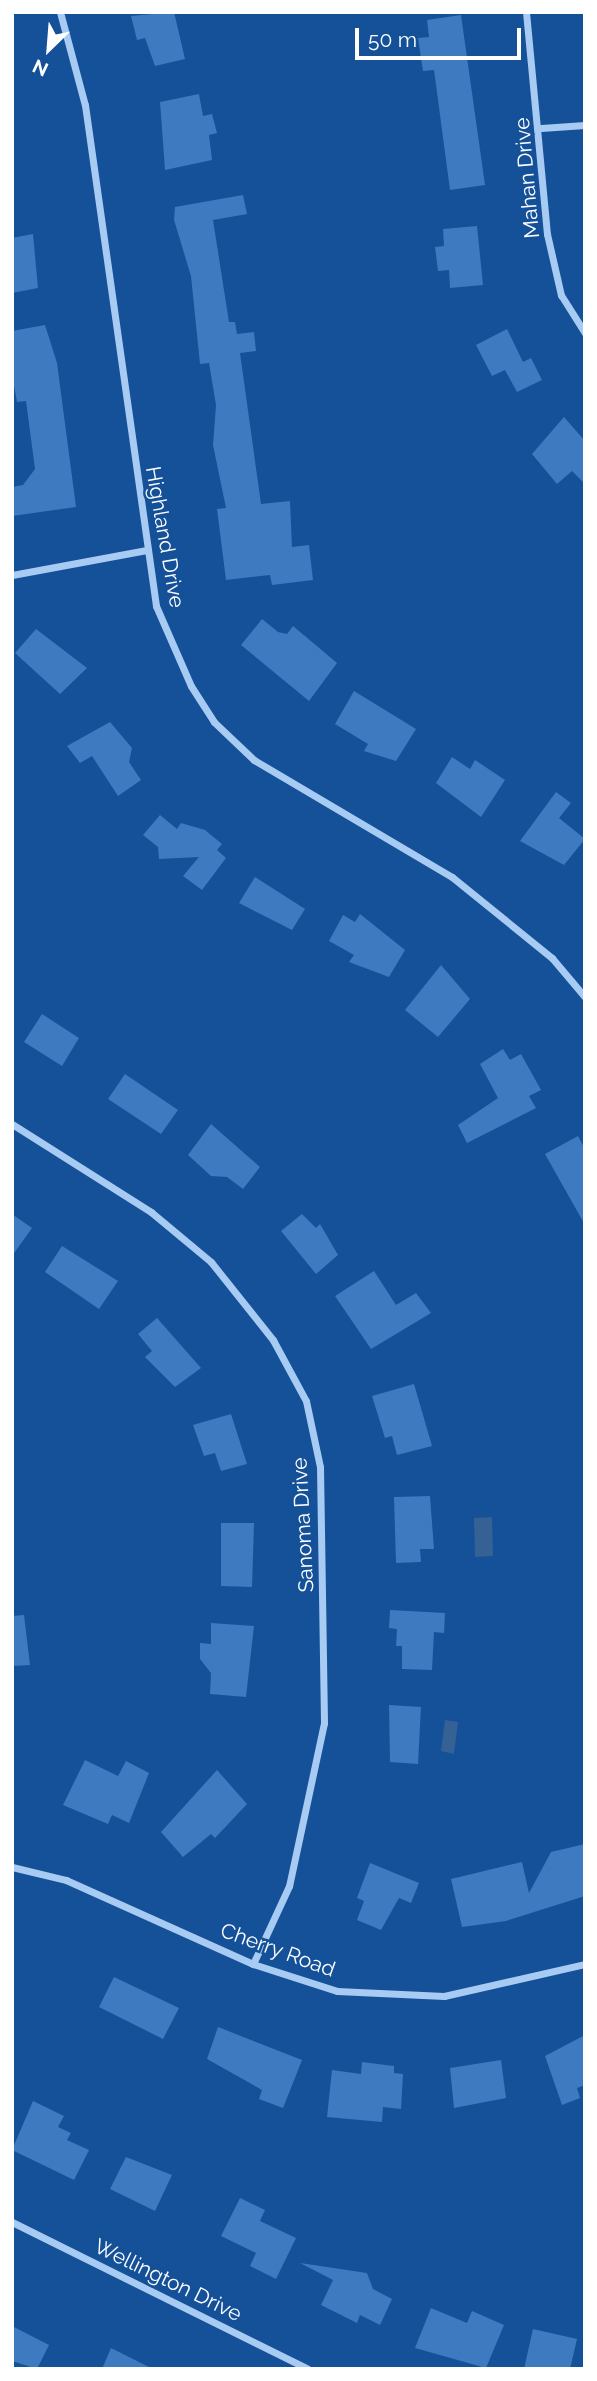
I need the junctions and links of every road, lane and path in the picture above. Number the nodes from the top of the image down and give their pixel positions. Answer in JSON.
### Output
{"nodes":[{"id":1,"x":60,"y":12,"type":"edge"},
{"id":2,"x":526,"y":12,"type":"edge"},
{"id":3,"x":585,"y":125,"type":"edge"},
{"id":4,"x":541,"y":128,"type":"junction"},
{"id":5,"x":585,"y":333,"type":"edge"},
{"id":6,"x":147,"y":550,"type":"junction"},
{"id":7,"x":12,"y":575,"type":"edge"},
{"id":8,"x":585,"y":997,"type":"edge"},
{"id":9,"x":12,"y":1124,"type":"edge"},
{"id":10,"x":12,"y":1867,"type":"edge"},
{"id":11,"x":253,"y":1964,"type":"junction"},
{"id":12,"x":585,"y":1964,"type":"edge"},
{"id":13,"x":12,"y":2222,"type":"edge"},
{"id":14,"x":308,"y":2369,"type":"edge"}],
"edges":[{"from":1,"to":6,"type":"street","name":"Highland Drive"},
{"from":2,"to":4,"type":"street","name":"Mahan Drive"},
{"from":3,"to":4,"type":"street"},
{"from":4,"to":5,"type":"street","name":"Mahan Drive"},
{"from":6,"to":7,"type":"street"},
{"from":6,"to":8,"type":"street","name":"Highland Drive"},
{"from":9,"to":11,"type":"street","name":"Sanoma Drive"},
{"from":10,"to":11,"type":"street","name":"Cherry Road"},
{"from":11,"to":12,"type":"street","name":"Cherry Road"},
{"from":13,"to":14,"type":"street","name":"Wellington Drive"}]}
